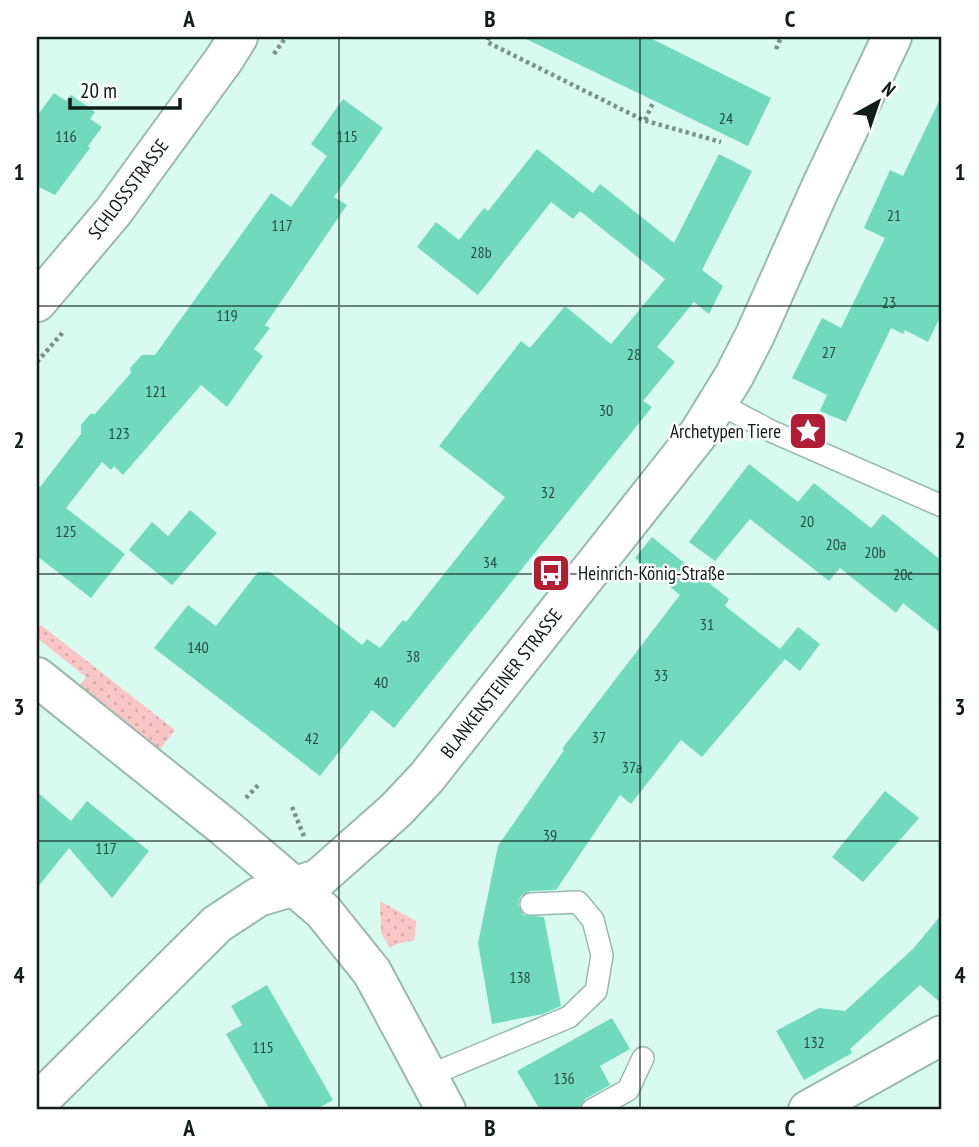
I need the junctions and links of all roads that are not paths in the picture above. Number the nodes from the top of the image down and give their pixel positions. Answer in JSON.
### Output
{"nodes":[{"id":1,"x":238,"y":37,"type":"edge"},
{"id":2,"x":892,"y":37,"type":"edge"},
{"id":3,"x":37,"y":302,"type":"edge"},
{"id":4,"x":718,"y":403,"type":"junction"},
{"id":5,"x":942,"y":506,"type":"edge"},
{"id":6,"x":37,"y":677,"type":"edge"},
{"id":7,"x":296,"y":887,"type":"junction"},
{"id":8,"x":531,"y":904,"type":"dead end"},
{"id":9,"x":942,"y":1035,"type":"edge"},
{"id":10,"x":643,"y":1058,"type":"dead end"},
{"id":11,"x":428,"y":1076,"type":"junction"},
{"id":12,"x":37,"y":1103,"type":"edge"},
{"id":13,"x":446,"y":1110,"type":"edge"},
{"id":14,"x":592,"y":1110,"type":"edge"},
{"id":15,"x":808,"y":1110,"type":"edge"}],
"edges":[{"from":1,"to":3,"type":"street","name":"SCHLOSSSTRASSE"},
{"from":2,"to":4,"type":"street","name":"BLANKENSTEINER STRASSE"},
{"from":4,"to":5,"type":"lane"},
{"from":4,"to":7,"type":"street","name":"BLANKENSTEINER STRASSE"},
{"from":6,"to":7,"type":"street"},
{"from":7,"to":11,"type":"street"},
{"from":7,"to":12,"type":"street","name":"BLANKENSTEINER STRASSE"},
{"from":8,"to":11,"type":"lane"},
{"from":9,"to":15,"type":"street"},
{"from":10,"to":14,"type":"lane"},
{"from":11,"to":13,"type":"street"}]}
